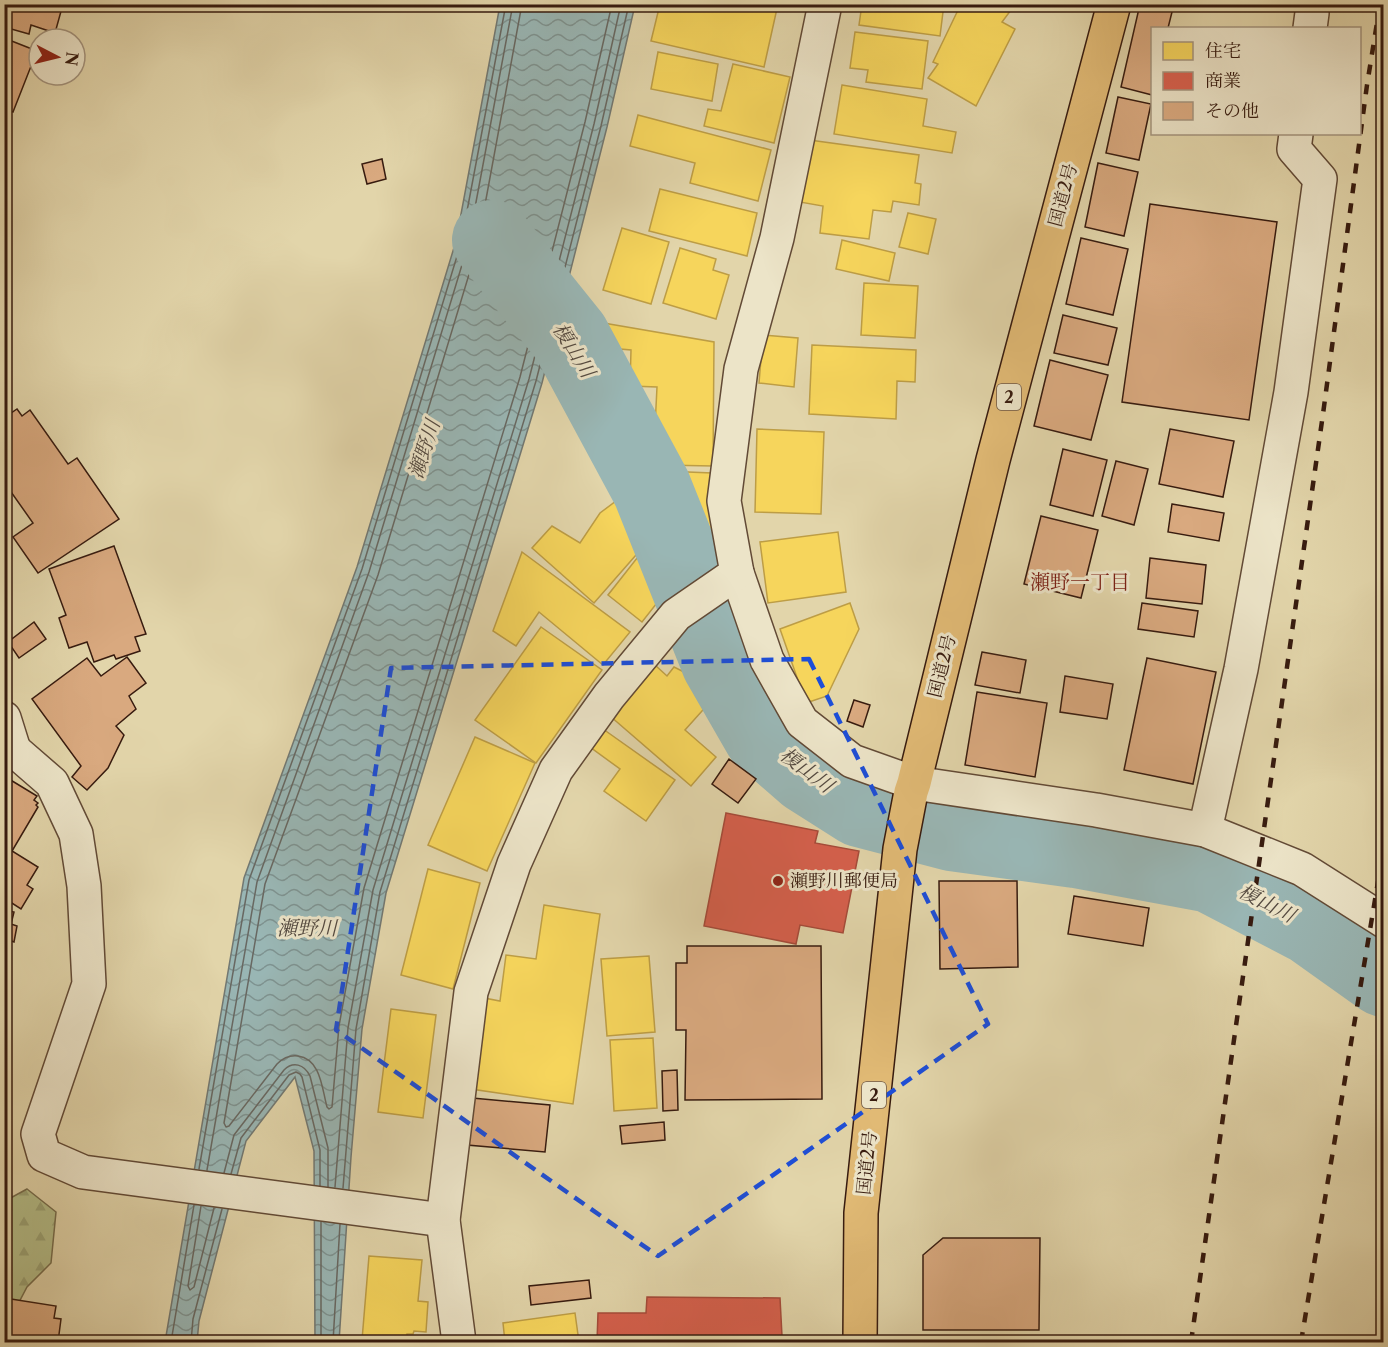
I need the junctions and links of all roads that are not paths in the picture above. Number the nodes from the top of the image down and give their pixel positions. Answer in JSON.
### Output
{"nodes":[{"id":1,"x":825,"y":4,"type":"edge"},
{"id":2,"x":1114,"y":4,"type":"edge"},
{"id":3,"x":1312,"y":4,"type":"edge"},
{"id":4,"x":1310,"y":27,"type":"edge"},
{"id":5,"x":1296,"y":135,"type":"edge"},
{"id":6,"x":737,"y":573,"type":"junction"},
{"id":7,"x":4,"y":718,"type":"edge"},
{"id":8,"x":9,"y":748,"type":"edge"},
{"id":9,"x":912,"y":787,"type":"junction"},
{"id":10,"x":1204,"y":830,"type":"junction"},
{"id":11,"x":1383,"y":921,"type":"edge"},
{"id":12,"x":443,"y":1220,"type":"junction"},
{"id":13,"x":459,"y":1342,"type":"edge"},
{"id":14,"x":860,"y":1342,"type":"edge"}],
"edges":[{"from":1,"to":6,"type":"street"},
{"from":2,"to":9,"type":"highway","name":"国道2号","number":"2"},
{"from":3,"to":4,"type":"street"},
{"from":5,"to":10,"type":"street"},
{"from":6,"to":9,"type":"street"},
{"from":6,"to":12,"type":"street"},
{"from":7,"to":8,"type":"street"},
{"from":8,"to":12,"type":"street"},
{"from":9,"to":10,"type":"street"},
{"from":9,"to":14,"type":"highway","name":"国道2号","number":"2"},
{"from":10,"to":11,"type":"street"},
{"from":12,"to":13,"type":"street"}]}
